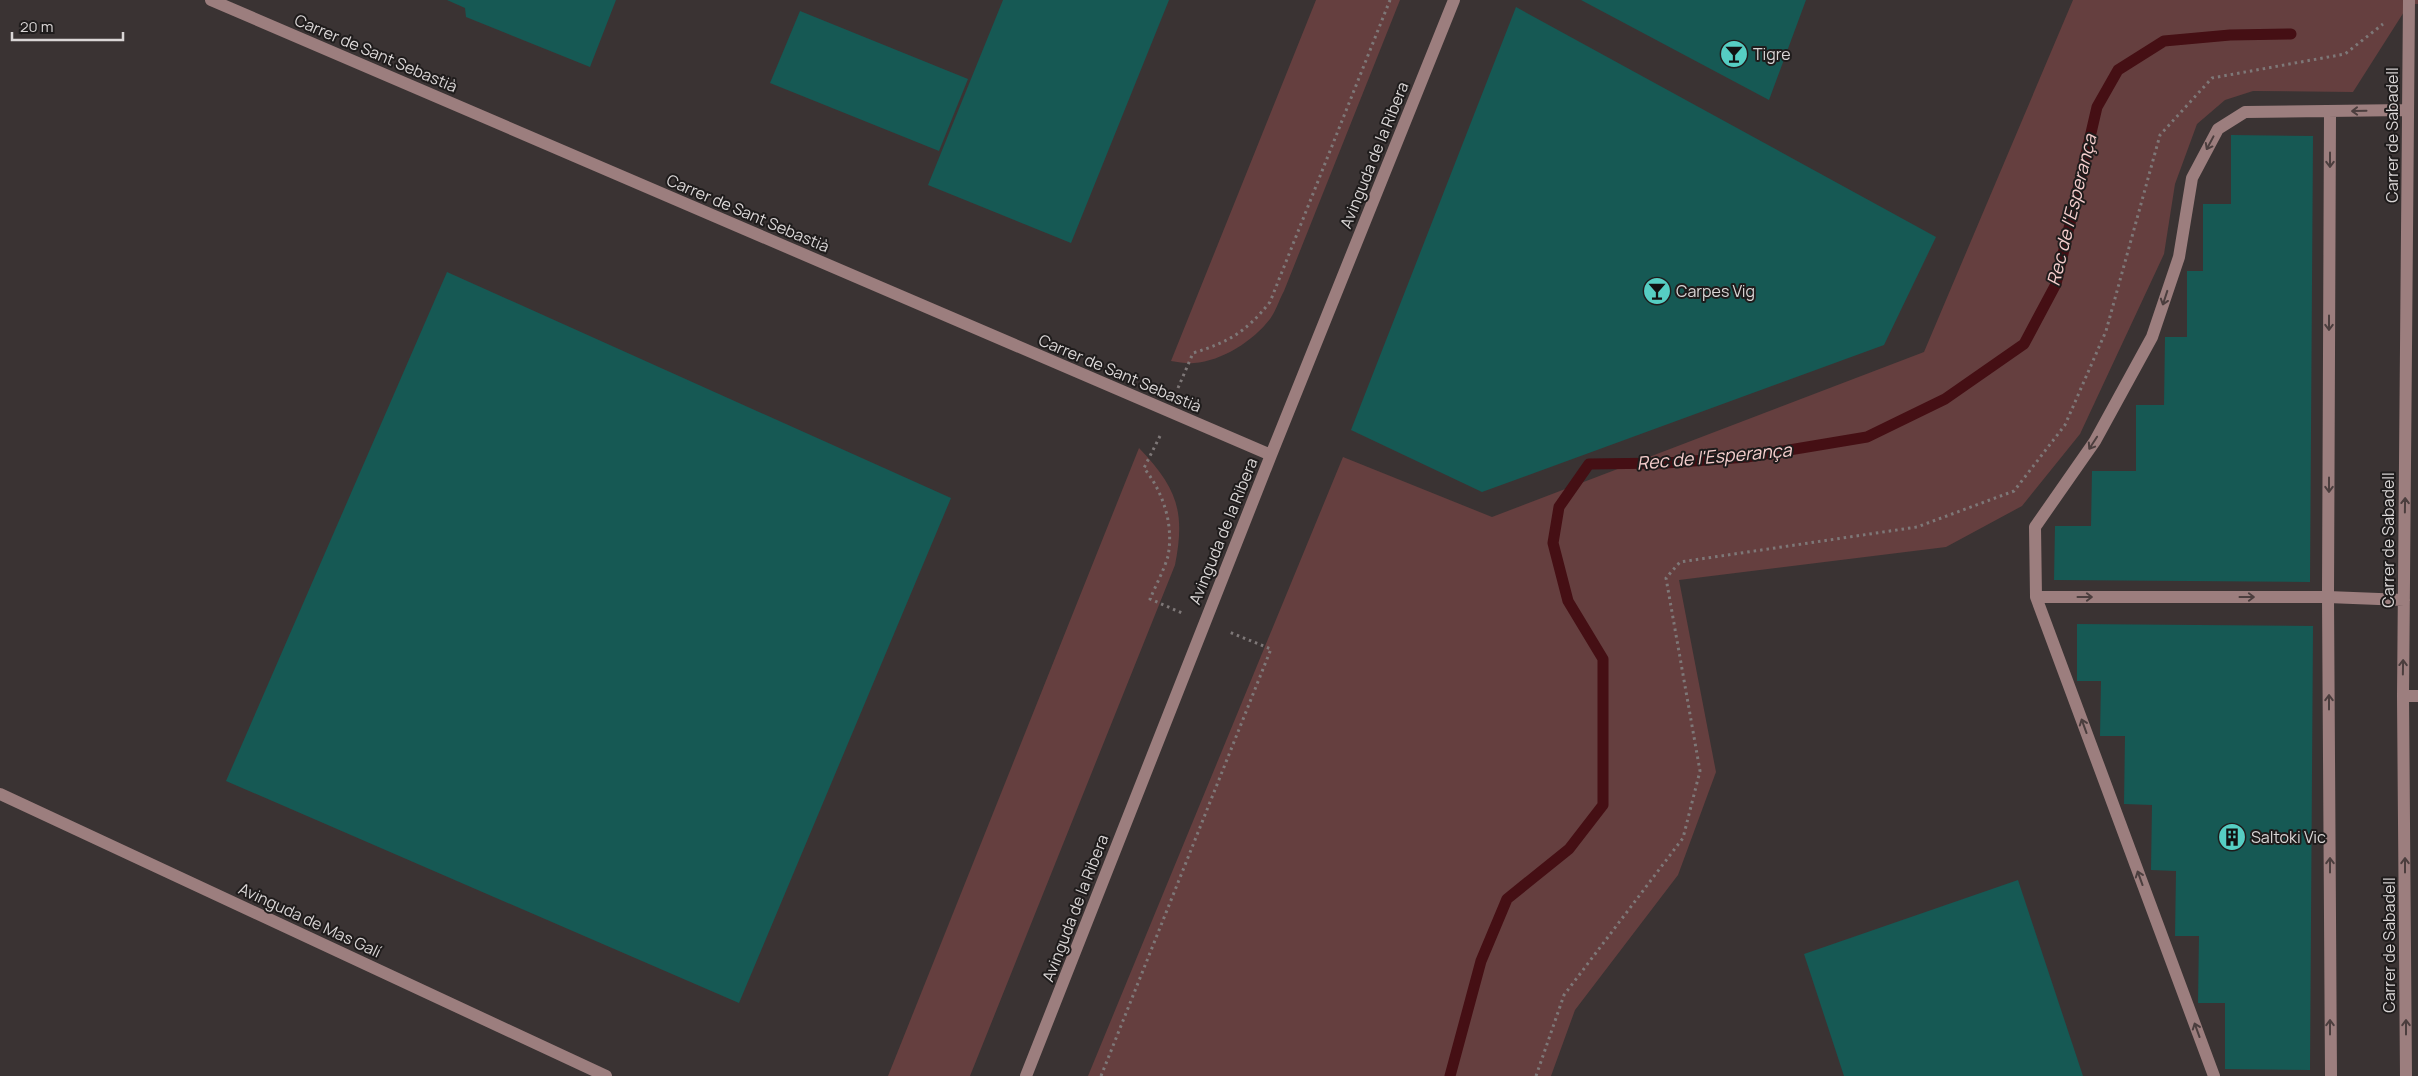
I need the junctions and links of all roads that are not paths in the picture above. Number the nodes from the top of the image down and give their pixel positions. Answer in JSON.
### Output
{"nodes":[{"id":1,"x":212,"y":0,"type":"edge"},
{"id":2,"x":1454,"y":0,"type":"edge"},
{"id":3,"x":2409,"y":2,"type":"edge"},
{"id":4,"x":2408,"y":110,"type":"junction"},
{"id":5,"x":2330,"y":112,"type":"junction"},
{"id":6,"x":1271,"y":455,"type":"junction"},
{"id":7,"x":2036,"y":597,"type":"junction"},
{"id":8,"x":2328,"y":597,"type":"junction"},
{"id":9,"x":2404,"y":600,"type":"junction"},
{"id":10,"x":2403,"y":696,"type":"junction"},
{"id":11,"x":2418,"y":696,"type":"edge"},
{"id":12,"x":0,"y":794,"type":"edge"},
{"id":13,"x":606,"y":1076,"type":"edge"},
{"id":14,"x":1026,"y":1076,"type":"edge"},
{"id":15,"x":2214,"y":1076,"type":"edge"},
{"id":16,"x":2330,"y":1076,"type":"edge"},
{"id":17,"x":2406,"y":1076,"type":"edge"}],
"edges":[{"from":1,"to":6,"type":"street","name":"Carrer de Sant Sebastià"},
{"from":2,"to":6,"type":"street","name":"Avinguda de la Ribera"},
{"from":3,"to":4,"type":"street","name":"Carrer de Sabadell"},
{"from":4,"to":5,"type":"street","one_way":true},
{"from":9,"to":4,"type":"street","name":"Carrer de Sabadell","one_way":true},
{"from":5,"to":7,"type":"street","one_way":true},
{"from":5,"to":8,"type":"street","one_way":true},
{"from":6,"to":14,"type":"street","name":"Avinguda de la Ribera"},
{"from":7,"to":8,"type":"street","one_way":true},
{"from":15,"to":7,"type":"street","one_way":true},
{"from":8,"to":9,"type":"street"},
{"from":16,"to":8,"type":"street","one_way":true},
{"from":10,"to":9,"type":"street","name":"Carrer de Sabadell","one_way":true},
{"from":10,"to":11,"type":"street"},
{"from":17,"to":10,"type":"street","name":"Carrer de Sabadell","one_way":true},
{"from":12,"to":13,"type":"street","name":"Avinguda de Mas Galí"}]}
